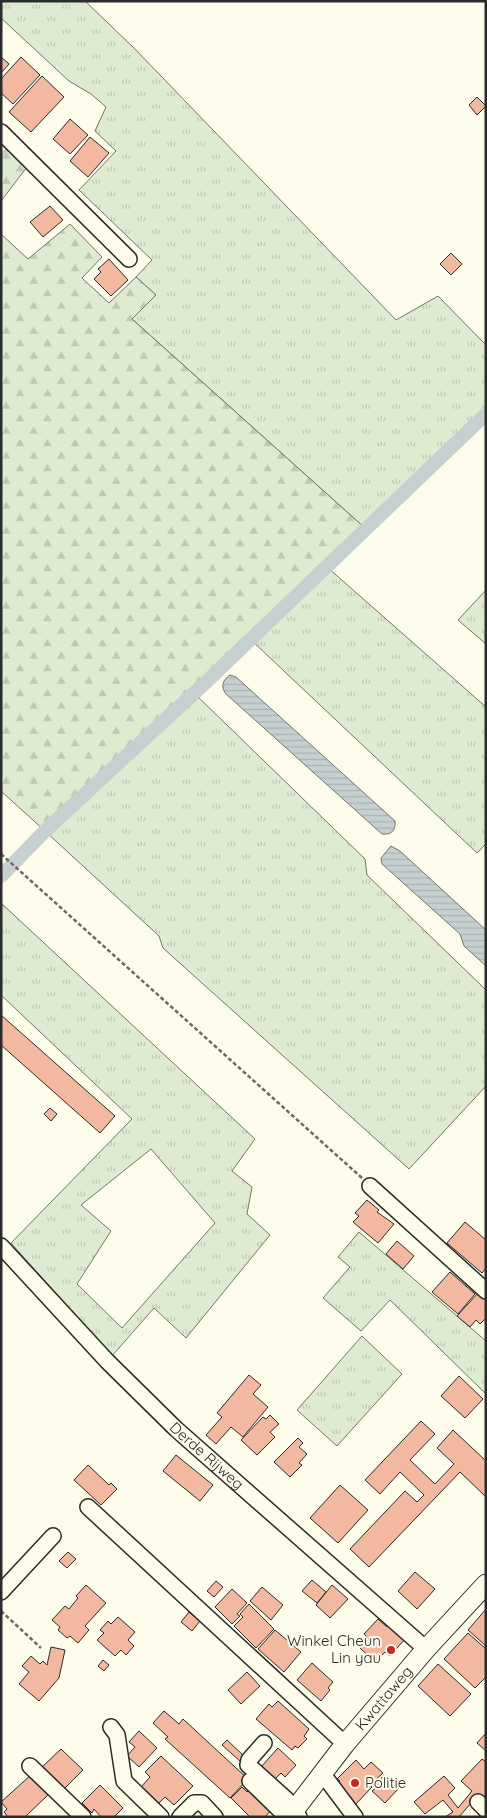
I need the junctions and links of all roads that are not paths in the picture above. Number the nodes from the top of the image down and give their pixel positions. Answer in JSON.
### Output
{"nodes":[{"id":1,"x":1,"y":132,"type":"edge"},
{"id":2,"x":129,"y":259,"type":"dead end"},
{"id":3,"x":370,"y":1186,"type":"road end"},
{"id":4,"x":1,"y":1246,"type":"edge"},
{"id":5,"x":486,"y":1291,"type":"edge"},
{"id":6,"x":88,"y":1507,"type":"dead end"},
{"id":7,"x":53,"y":1536,"type":"dead end"},
{"id":8,"x":486,"y":1584,"type":"edge"},
{"id":9,"x":1,"y":1592,"type":"edge"},
{"id":10,"x":426,"y":1649,"type":"junction"},
{"id":11,"x":111,"y":1727,"type":"dead end"},
{"id":12,"x":264,"y":1743,"type":"dead end"},
{"id":13,"x":344,"y":1744,"type":"junction"},
{"id":14,"x":30,"y":1766,"type":"dead end"},
{"id":15,"x":322,"y":1773,"type":"junction"},
{"id":16,"x":250,"y":1781,"type":"dead end"},
{"id":17,"x":293,"y":1815,"type":"edge"},
{"id":18,"x":83,"y":1817,"type":"edge"},
{"id":19,"x":161,"y":1817,"type":"edge"},
{"id":20,"x":180,"y":1817,"type":"edge"},
{"id":21,"x":215,"y":1817,"type":"edge"},
{"id":22,"x":356,"y":1817,"type":"edge"}],
"edges":[{"from":1,"to":2,"type":"street"},
{"from":3,"to":5,"type":"street"},
{"from":4,"to":10,"type":"street","name":"Derde Rijweg"},
{"from":6,"to":13,"type":"street"},
{"from":7,"to":9,"type":"street"},
{"from":8,"to":10,"type":"main road","name":"Kwattaweg"},
{"from":10,"to":13,"type":"main road","name":"Kwattaweg"},
{"from":11,"to":19,"type":"street"},
{"from":12,"to":17,"type":"street"},
{"from":13,"to":15,"type":"main road","name":"Kwattaweg"},
{"from":14,"to":18,"type":"street"},
{"from":15,"to":17,"type":"main road","name":"Kwattaweg"},
{"from":15,"to":22,"type":"street"},
{"from":16,"to":17,"type":"street"},
{"from":20,"to":21,"type":"street"}]}
